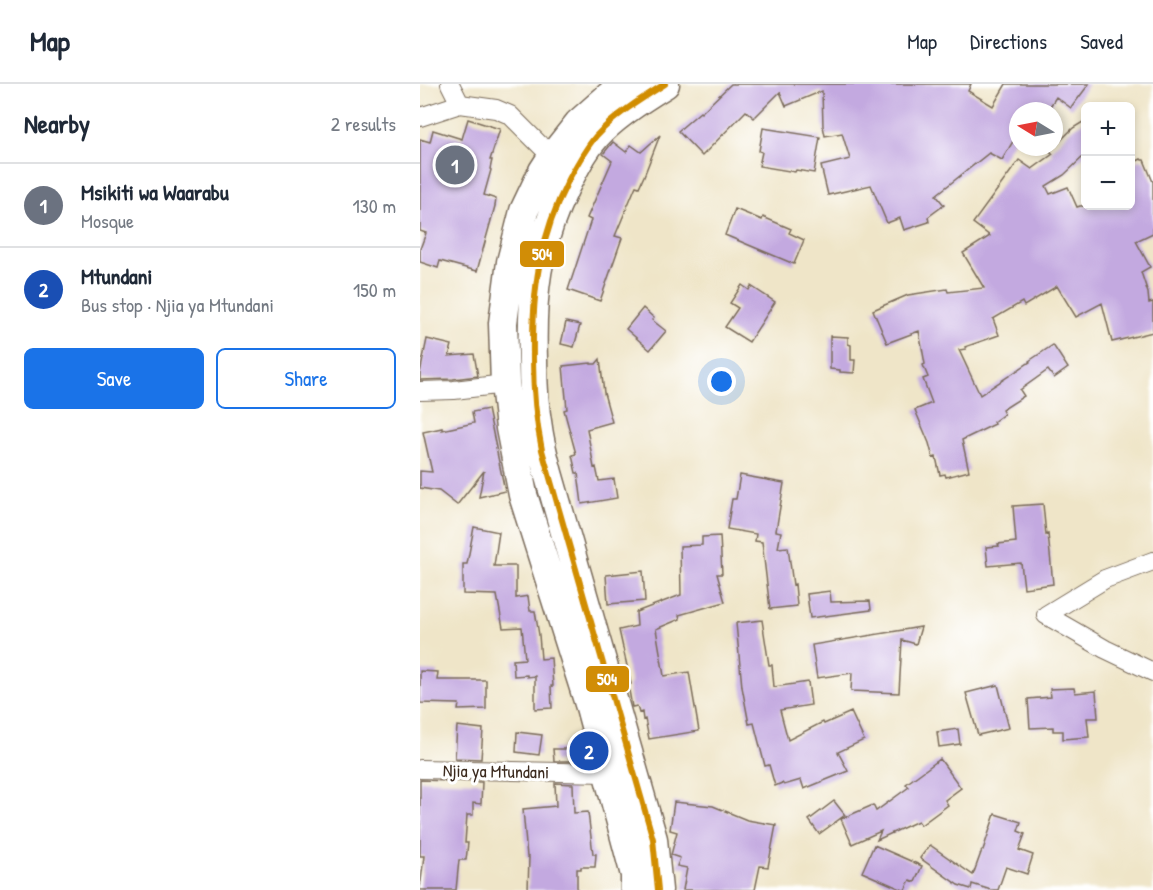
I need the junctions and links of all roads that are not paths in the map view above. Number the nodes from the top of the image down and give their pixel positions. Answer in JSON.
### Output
{"nodes":[{"id":1,"x":450,"y":84,"type":"edge"},
{"id":2,"x":623,"y":84,"type":"edge"},
{"id":3,"x":665,"y":84,"type":"edge"},
{"id":4,"x":460,"y":104,"type":"junction"},
{"id":5,"x":420,"y":117,"type":"edge"},
{"id":6,"x":552,"y":157,"type":"junction"},
{"id":7,"x":505,"y":384,"type":"junction"},
{"id":8,"x":420,"y":391,"type":"edge"},
{"id":9,"x":1153,"y":561,"type":"edge"},
{"id":10,"x":1153,"y":672,"type":"edge"},
{"id":11,"x":420,"y":769,"type":"edge"},
{"id":12,"x":608,"y":773,"type":"junction"},
{"id":13,"x":635,"y":890,"type":"edge"},
{"id":14,"x":658,"y":890,"type":"edge"}],
"edges":[{"from":1,"to":4,"type":"street"},
{"from":2,"to":6,"type":"main road"},
{"from":3,"to":14,"type":"main road"},
{"from":4,"to":5,"type":"street"},
{"from":4,"to":6,"type":"street"},
{"from":6,"to":7,"type":"main road"},
{"from":7,"to":8,"type":"street"},
{"from":7,"to":12,"type":"main road"},
{"from":9,"to":10,"type":"street"},
{"from":11,"to":12,"type":"street","name":"Njia ya Mtundani"},
{"from":12,"to":13,"type":"main road"}]}
